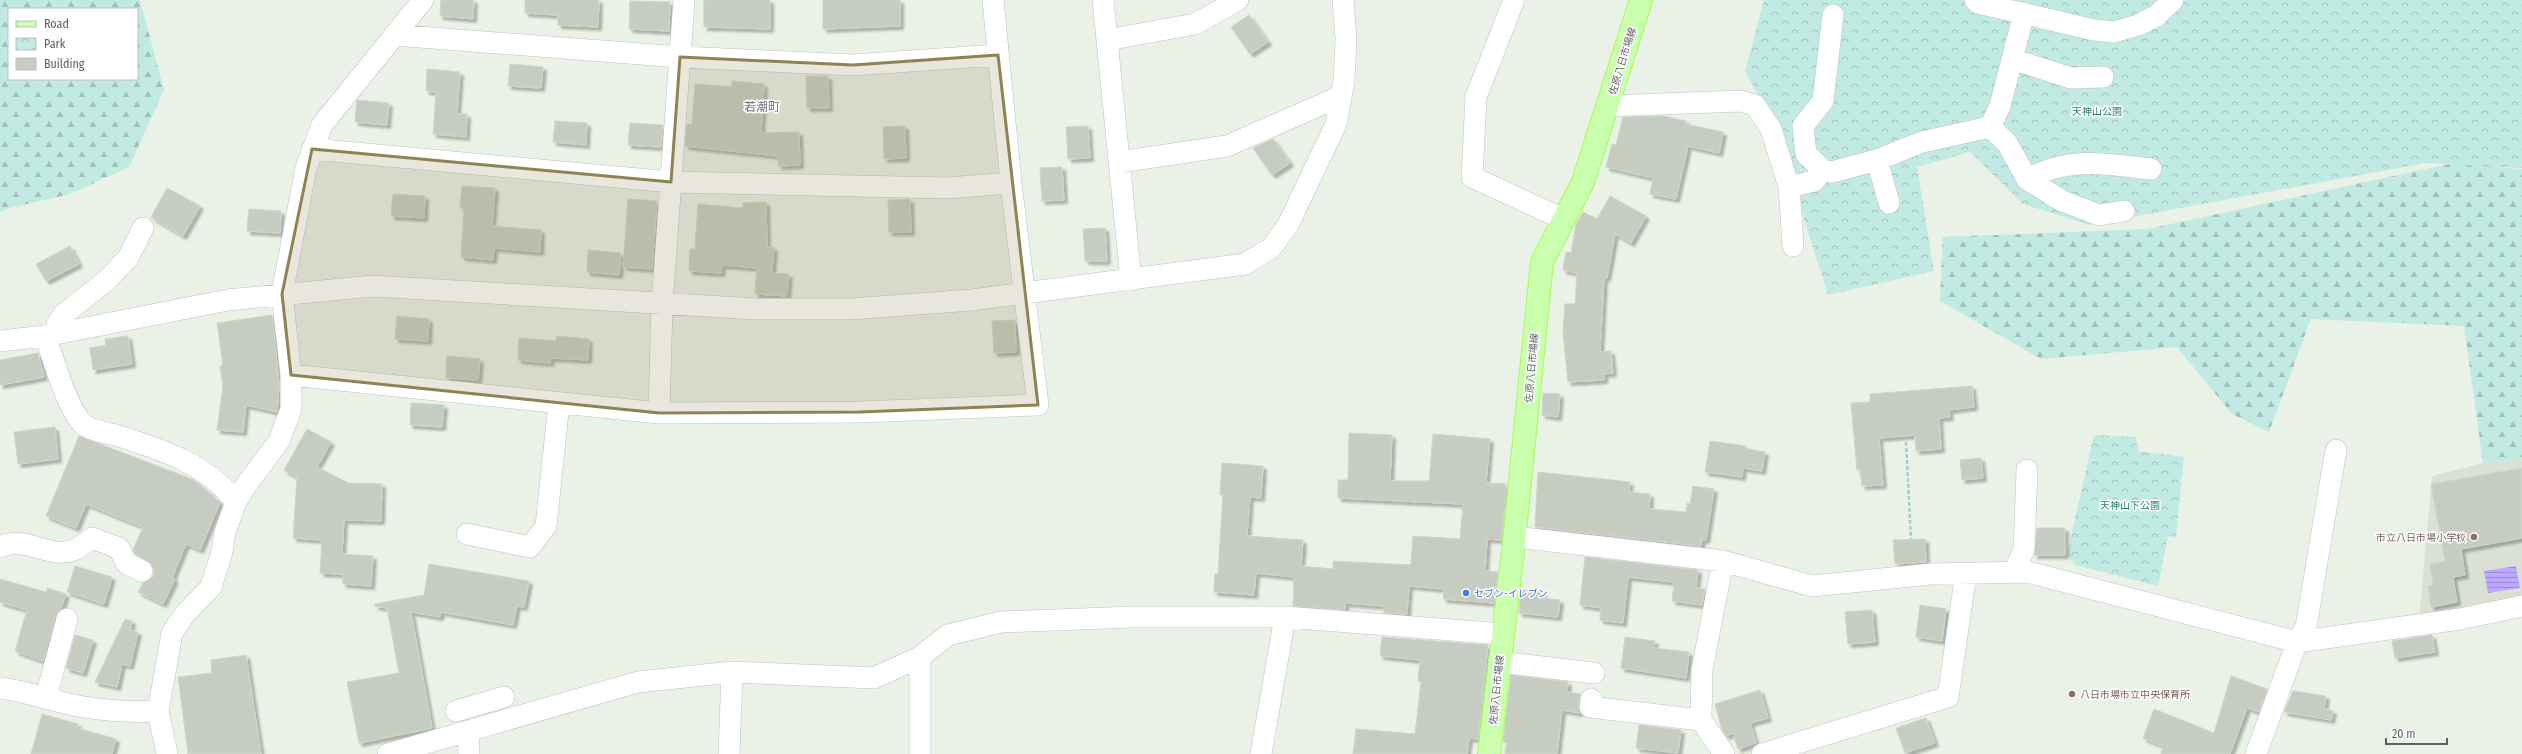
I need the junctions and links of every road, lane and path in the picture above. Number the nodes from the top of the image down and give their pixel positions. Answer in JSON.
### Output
{"nodes":[{"id":1,"x":423,"y":0,"type":"edge"},
{"id":2,"x":684,"y":0,"type":"edge"},
{"id":3,"x":993,"y":0,"type":"edge"},
{"id":4,"x":1103,"y":0,"type":"edge"},
{"id":5,"x":1238,"y":0,"type":"edge"},
{"id":6,"x":1343,"y":0,"type":"edge"},
{"id":7,"x":1514,"y":0,"type":"edge"},
{"id":8,"x":1641,"y":0,"type":"edge"},
{"id":9,"x":1975,"y":0,"type":"edge"},
{"id":10,"x":2173,"y":0,"type":"edge"},
{"id":11,"x":2024,"y":14,"type":"junction"},
{"id":12,"x":1833,"y":15,"type":"dead end"},
{"id":13,"x":394,"y":35,"type":"junction"},
{"id":14,"x":1107,"y":40,"type":"junction"},
{"id":15,"x":998,"y":55,"type":"junction"},
{"id":16,"x":680,"y":57,"type":"junction"},
{"id":17,"x":2012,"y":59,"type":"junction"},
{"id":18,"x":2103,"y":77,"type":"dead end"},
{"id":19,"x":1341,"y":96,"type":"junction"},
{"id":20,"x":1607,"y":106,"type":"junction"},
{"id":21,"x":1990,"y":127,"type":"junction"},
{"id":22,"x":312,"y":149,"type":"junction"},
{"id":23,"x":1877,"y":160,"type":"junction"},
{"id":24,"x":1119,"y":162,"type":"junction"},
{"id":25,"x":2151,"y":169,"type":"dead end"},
{"id":26,"x":1823,"y":170,"type":"junction"},
{"id":27,"x":2027,"y":179,"type":"junction"},
{"id":28,"x":671,"y":182,"type":"junction"},
{"id":29,"x":1011,"y":183,"type":"junction"},
{"id":30,"x":1790,"y":187,"type":"junction"},
{"id":31,"x":1889,"y":203,"type":"dead end"},
{"id":32,"x":2124,"y":211,"type":"dead end"},
{"id":33,"x":1563,"y":219,"type":"junction"},
{"id":34,"x":143,"y":228,"type":"dead end"},
{"id":35,"x":1793,"y":246,"type":"dead end"},
{"id":36,"x":1131,"y":280,"type":"junction"},
{"id":37,"x":1024,"y":293,"type":"junction"},
{"id":38,"x":282,"y":294,"type":"junction"},
{"id":39,"x":662,"y":304,"type":"junction"},
{"id":40,"x":51,"y":335,"type":"junction"},
{"id":41,"x":0,"y":341,"type":"edge"},
{"id":42,"x":291,"y":375,"type":"junction"},
{"id":43,"x":559,"y":403,"type":"junction"},
{"id":44,"x":659,"y":413,"type":"junction"},
{"id":45,"x":1906,"y":442,"type":"dead end"},
{"id":46,"x":2336,"y":450,"type":"dead end"},
{"id":47,"x":2027,"y":470,"type":"dead end"},
{"id":48,"x":236,"y":502,"type":"junction"},
{"id":49,"x":467,"y":534,"type":"dead end"},
{"id":50,"x":1514,"y":537,"type":"junction"},
{"id":51,"x":1911,"y":539,"type":"dead end"},
{"id":52,"x":0,"y":547,"type":"edge"},
{"id":53,"x":1722,"y":561,"type":"junction"},
{"id":54,"x":142,"y":571,"type":"dead end"},
{"id":55,"x":2014,"y":572,"type":"junction"},
{"id":56,"x":1966,"y":573,"type":"junction"},
{"id":57,"x":2522,"y":606,"type":"edge"},
{"id":58,"x":1285,"y":617,"type":"junction"},
{"id":59,"x":67,"y":619,"type":"dead end"},
{"id":60,"x":1502,"y":634,"type":"junction"},
{"id":61,"x":2297,"y":642,"type":"junction"},
{"id":62,"x":920,"y":657,"type":"junction"},
{"id":63,"x":1499,"y":662,"type":"junction"},
{"id":64,"x":732,"y":672,"type":"junction"},
{"id":65,"x":1594,"y":673,"type":"dead end"},
{"id":66,"x":0,"y":688,"type":"edge"},
{"id":67,"x":46,"y":696,"type":"junction"},
{"id":68,"x":504,"y":697,"type":"dead end"},
{"id":69,"x":1591,"y":699,"type":"dead end"},
{"id":70,"x":158,"y":711,"type":"junction"},
{"id":71,"x":456,"y":711,"type":"dead end"},
{"id":72,"x":1701,"y":720,"type":"junction"},
{"id":73,"x":468,"y":732,"type":"junction"},
{"id":74,"x":167,"y":754,"type":"edge"},
{"id":75,"x":388,"y":754,"type":"edge"},
{"id":76,"x":469,"y":754,"type":"edge"},
{"id":77,"x":729,"y":754,"type":"edge"},
{"id":78,"x":920,"y":754,"type":"edge"},
{"id":79,"x":1262,"y":754,"type":"edge"},
{"id":80,"x":1489,"y":754,"type":"edge"},
{"id":81,"x":1724,"y":754,"type":"edge"},
{"id":82,"x":1762,"y":754,"type":"edge"},
{"id":83,"x":2256,"y":754,"type":"edge"}],
"edges":[{"from":1,"to":13,"type":"street"},
{"from":2,"to":16,"type":"street"},
{"from":3,"to":15,"type":"street"},
{"from":4,"to":14,"type":"street"},
{"from":5,"to":14,"type":"street"},
{"from":6,"to":19,"type":"street"},
{"from":7,"to":33,"type":"street"},
{"from":8,"to":20,"type":"main road","name":"佐原八日市場線"},
{"from":9,"to":11,"type":"street"},
{"from":10,"to":11,"type":"street"},
{"from":11,"to":17,"type":"street"},
{"from":12,"to":26,"type":"street"},
{"from":13,"to":16,"type":"street"},
{"from":13,"to":22,"type":"street"},
{"from":14,"to":24,"type":"street"},
{"from":15,"to":16,"type":"street"},
{"from":15,"to":29,"type":"street"},
{"from":16,"to":28,"type":"street"},
{"from":17,"to":18,"type":"street"},
{"from":17,"to":21,"type":"street"},
{"from":19,"to":24,"type":"street"},
{"from":19,"to":36,"type":"street"},
{"from":20,"to":30,"type":"street"},
{"from":20,"to":33,"type":"main road","name":"佐原八日市場線"},
{"from":21,"to":23,"type":"street"},
{"from":21,"to":27,"type":"street"},
{"from":22,"to":28,"type":"street"},
{"from":22,"to":38,"type":"street"},
{"from":23,"to":26,"type":"street"},
{"from":23,"to":31,"type":"street"},
{"from":24,"to":36,"type":"street"},
{"from":25,"to":27,"type":"street"},
{"from":26,"to":30,"type":"street"},
{"from":27,"to":32,"type":"street"},
{"from":28,"to":29,"type":"street"},
{"from":28,"to":39,"type":"street"},
{"from":29,"to":37,"type":"street"},
{"from":30,"to":35,"type":"street"},
{"from":33,"to":50,"type":"main road","name":"佐原八日市場線"},
{"from":34,"to":40,"type":"street"},
{"from":36,"to":37,"type":"street"},
{"from":37,"to":39,"type":"street"},
{"from":37,"to":44,"type":"street"},
{"from":38,"to":39,"type":"street"},
{"from":38,"to":40,"type":"street"},
{"from":38,"to":42,"type":"street"},
{"from":39,"to":44,"type":"street"},
{"from":40,"to":41,"type":"street"},
{"from":40,"to":48,"type":"street"},
{"from":42,"to":43,"type":"street"},
{"from":42,"to":48,"type":"street"},
{"from":43,"to":44,"type":"street"},
{"from":43,"to":49,"type":"street"},
{"from":45,"to":51,"type":"path"},
{"from":46,"to":61,"type":"street"},
{"from":47,"to":55,"type":"street"},
{"from":48,"to":70,"type":"street"},
{"from":50,"to":53,"type":"street"},
{"from":50,"to":60,"type":"main road","name":"佐原八日市場線"},
{"from":52,"to":54,"type":"street"},
{"from":53,"to":56,"type":"street"},
{"from":53,"to":72,"type":"street"},
{"from":55,"to":56,"type":"street"},
{"from":55,"to":61,"type":"street"},
{"from":56,"to":82,"type":"street"},
{"from":57,"to":61,"type":"street"},
{"from":58,"to":60,"type":"street"},
{"from":58,"to":62,"type":"street"},
{"from":58,"to":79,"type":"street"},
{"from":59,"to":67,"type":"street"},
{"from":60,"to":63,"type":"main road","name":"佐原八日市場線"},
{"from":61,"to":83,"type":"street"},
{"from":62,"to":64,"type":"street"},
{"from":62,"to":78,"type":"street"},
{"from":63,"to":65,"type":"street"},
{"from":63,"to":80,"type":"main road","name":"佐原八日市場線"},
{"from":64,"to":73,"type":"street"},
{"from":64,"to":77,"type":"street"},
{"from":66,"to":67,"type":"street"},
{"from":67,"to":70,"type":"street"},
{"from":68,"to":71,"type":"street"},
{"from":69,"to":72,"type":"street"},
{"from":70,"to":74,"type":"street"},
{"from":72,"to":81,"type":"street"},
{"from":73,"to":75,"type":"street"},
{"from":73,"to":76,"type":"street"}]}
